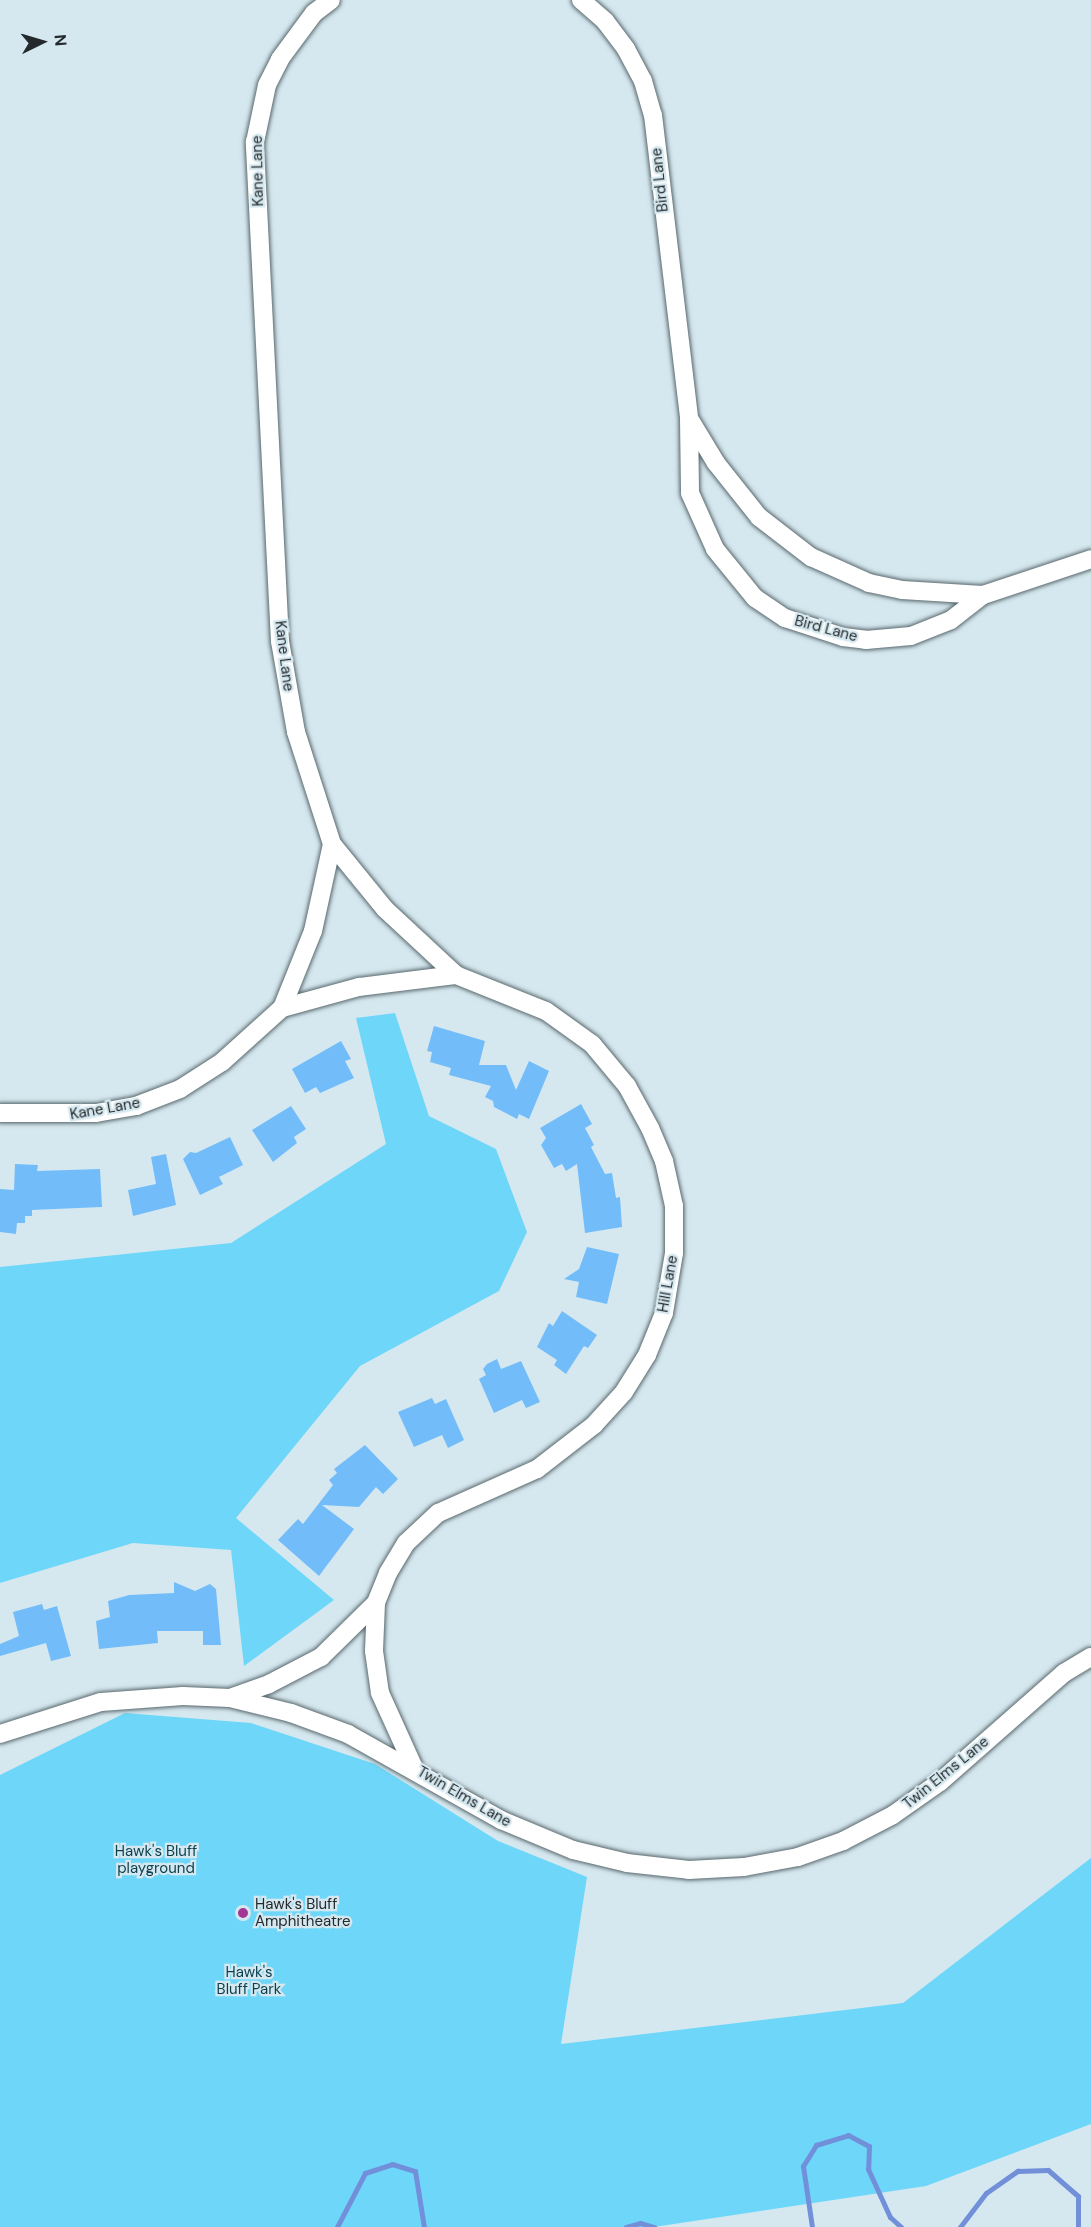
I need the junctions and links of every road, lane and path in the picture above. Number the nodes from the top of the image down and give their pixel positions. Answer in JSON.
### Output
{"nodes":[{"id":1,"x":331,"y":0,"type":"edge"},
{"id":2,"x":581,"y":0,"type":"edge"},
{"id":3,"x":689,"y":419,"type":"junction"},
{"id":4,"x":1091,"y":559,"type":"edge"},
{"id":5,"x":983,"y":595,"type":"junction"},
{"id":6,"x":332,"y":844,"type":"junction"},
{"id":7,"x":456,"y":975,"type":"junction"},
{"id":8,"x":282,"y":1008,"type":"junction"},
{"id":9,"x":0,"y":1113,"type":"edge"},
{"id":10,"x":376,"y":1603,"type":"junction"},
{"id":11,"x":1091,"y":1657,"type":"edge"},
{"id":12,"x":230,"y":1698,"type":"junction"},
{"id":13,"x":0,"y":1734,"type":"edge"},
{"id":14,"x":414,"y":1768,"type":"junction"}],
"edges":[{"from":1,"to":6,"type":"street","name":"Kane Lane"},
{"from":2,"to":3,"type":"street","name":"Bird Lane"},
{"from":3,"to":5,"type":"street","name":"Bird Lane"},
{"from":3,"to":5,"type":"street","name":"Bird Lane"},
{"from":4,"to":5,"type":"street","name":"Bird Lane"},
{"from":6,"to":7,"type":"street"},
{"from":6,"to":8,"type":"street","name":"Kane Lane"},
{"from":7,"to":8,"type":"street"},
{"from":7,"to":10,"type":"street","name":"Hill Lane"},
{"from":8,"to":9,"type":"street","name":"Kane Lane"},
{"from":10,"to":12,"type":"street"},
{"from":10,"to":14,"type":"street"},
{"from":11,"to":14,"type":"street","name":"Twin Elms Lane"},
{"from":12,"to":13,"type":"street","name":"Twin Elms Lane"},
{"from":12,"to":14,"type":"street","name":"Twin Elms Lane"}]}
